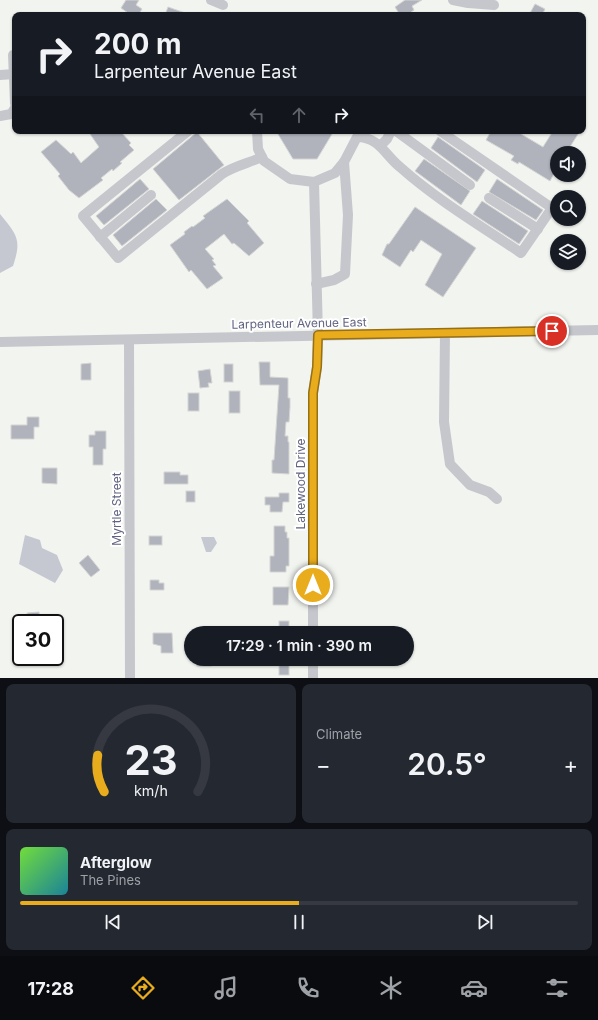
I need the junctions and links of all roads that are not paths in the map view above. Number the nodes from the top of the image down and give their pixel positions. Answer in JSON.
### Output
{"nodes":[{"id":1,"x":211,"y":0,"type":"edge"},
{"id":2,"x":453,"y":0,"type":"edge"},
{"id":3,"x":223,"y":5,"type":"dead end"},
{"id":4,"x":494,"y":5,"type":"dead end"},
{"id":5,"x":12,"y":74,"type":"edge"},
{"id":6,"x":0,"y":75,"type":"edge"},
{"id":7,"x":12,"y":112,"type":"edge"},
{"id":8,"x":0,"y":116,"type":"edge"},
{"id":9,"x":184,"y":134,"type":"edge"},
{"id":10,"x":257,"y":134,"type":"edge"},
{"id":11,"x":358,"y":134,"type":"edge"},
{"id":12,"x":390,"y":134,"type":"edge"},
{"id":13,"x":400,"y":134,"type":"edge"},
{"id":14,"x":444,"y":134,"type":"edge"},
{"id":15,"x":380,"y":145,"type":"junction"},
{"id":16,"x":262,"y":157,"type":"junction"},
{"id":17,"x":344,"y":162,"type":"junction"},
{"id":18,"x":314,"y":182,"type":"junction"},
{"id":19,"x":470,"y":185,"type":"dead end"},
{"id":20,"x":151,"y":195,"type":"dead end"},
{"id":21,"x":489,"y":198,"type":"dead end"},
{"id":22,"x":538,"y":229,"type":"junction"},
{"id":23,"x":100,"y":237,"type":"junction"},
{"id":24,"x":316,"y":284,"type":"junction"},
{"id":25,"x":598,"y":330,"type":"edge"},
{"id":26,"x":445,"y":333,"type":"junction"},
{"id":27,"x":318,"y":335,"type":"junction"},
{"id":28,"x":129,"y":340,"type":"junction"},
{"id":29,"x":0,"y":342,"type":"edge"},
{"id":30,"x":497,"y":499,"type":"dead end"},
{"id":31,"x":313,"y":626,"type":"edge"},
{"id":32,"x":313,"y":666,"type":"edge"},
{"id":33,"x":130,"y":678,"type":"edge"},
{"id":34,"x":313,"y":678,"type":"edge"}],
"edges":[{"from":1,"to":3,"type":"street"},
{"from":2,"to":4,"type":"street"},
{"from":5,"to":6,"type":"street"},
{"from":7,"to":8,"type":"street"},
{"from":9,"to":23,"type":"street"},
{"from":10,"to":16,"type":"street"},
{"from":11,"to":15,"type":"street"},
{"from":11,"to":17,"type":"street"},
{"from":12,"to":15,"type":"street"},
{"from":13,"to":19,"type":"street"},
{"from":14,"to":22,"type":"street"},
{"from":15,"to":22,"type":"street"},
{"from":16,"to":18,"type":"street"},
{"from":16,"to":23,"type":"street"},
{"from":17,"to":18,"type":"street"},
{"from":17,"to":24,"type":"street"},
{"from":18,"to":24,"type":"street","name":"Lakewood Drive"},
{"from":20,"to":23,"type":"street"},
{"from":21,"to":22,"type":"street"},
{"from":24,"to":27,"type":"street","name":"Lakewood Drive"},
{"from":25,"to":26,"type":"street","name":"Larpenteur Avenue East"},
{"from":26,"to":27,"type":"street","name":"Larpenteur Avenue East"},
{"from":26,"to":30,"type":"street"},
{"from":27,"to":28,"type":"street","name":"Larpenteur Avenue East"},
{"from":27,"to":31,"type":"street","name":"Lakewood Drive"},
{"from":28,"to":29,"type":"street","name":"Larpenteur Avenue East"},
{"from":28,"to":33,"type":"street","name":"Myrtle Street"},
{"from":32,"to":34,"type":"street"}]}
